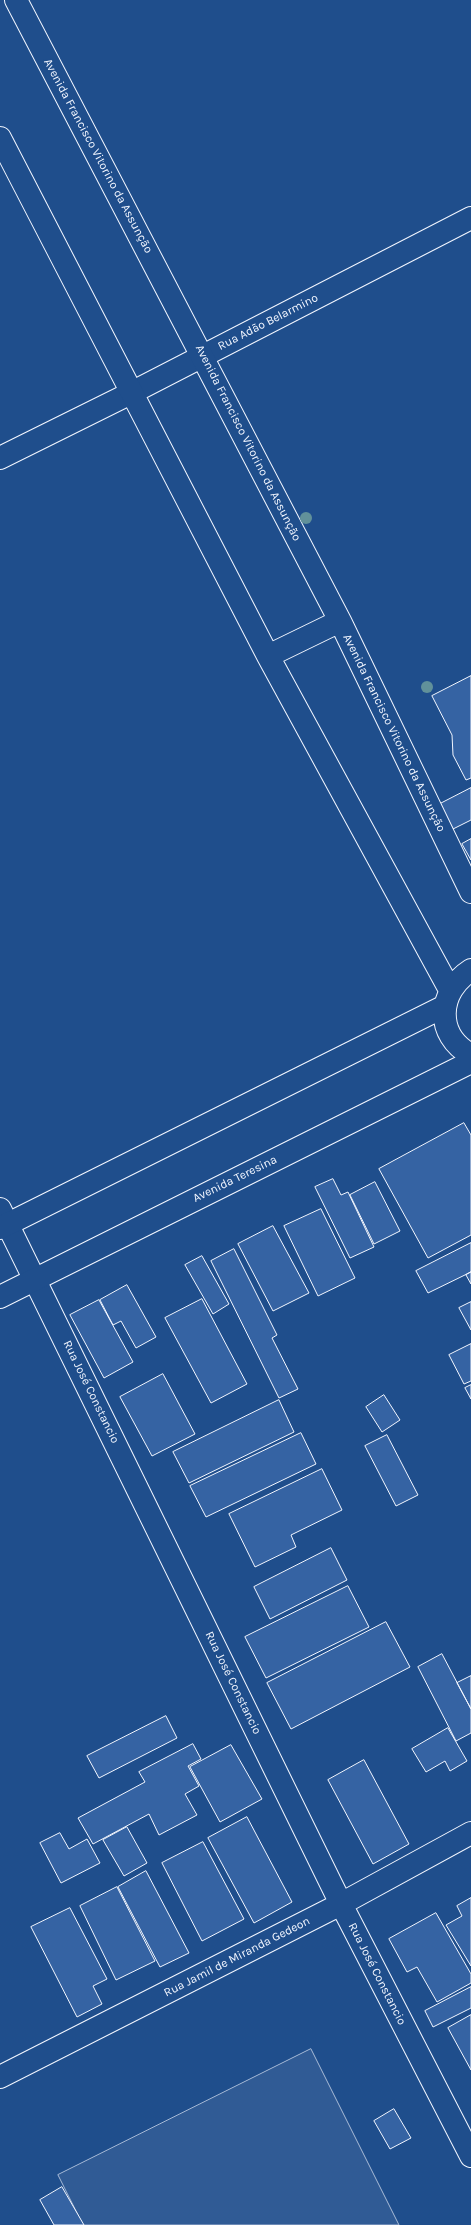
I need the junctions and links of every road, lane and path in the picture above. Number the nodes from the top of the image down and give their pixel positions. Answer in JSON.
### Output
{"nodes":[{"id":1,"x":16,"y":0,"type":"edge"},
{"id":2,"x":0,"y":138,"type":"edge"},
{"id":3,"x":471,"y":218,"type":"edge"},
{"id":4,"x":203,"y":356,"type":"junction"},
{"id":5,"x":133,"y":392,"type":"junction"},
{"id":6,"x":0,"y":458,"type":"edge"},
{"id":7,"x":340,"y":621,"type":"junction"},
{"id":8,"x":268,"y":656,"type":"junction"},
{"id":9,"x":471,"y":892,"type":"edge"},
{"id":10,"x":471,"y":970,"type":"edge"},
{"id":11,"x":447,"y":998,"type":"junction"},
{"id":12,"x":471,"y":1056,"type":"edge"},
{"id":13,"x":471,"y":1062,"type":"edge"},
{"id":14,"x":3,"y":1220,"type":"edge"},
{"id":15,"x":35,"y":1279,"type":"junction"},
{"id":16,"x":0,"y":1297,"type":"edge"},
{"id":17,"x":471,"y":1833,"type":"edge"},
{"id":18,"x":341,"y":1904,"type":"junction"},
{"id":19,"x":0,"y":2077,"type":"edge"},
{"id":20,"x":471,"y":2156,"type":"edge"}],
"edges":[{"from":1,"to":4,"type":"main road","name":"Avenida Francisco Vitorino da Assunção"},
{"from":2,"to":5,"type":"main road"},
{"from":3,"to":4,"type":"main road","name":"Rua Adão Belarmino"},
{"from":4,"to":5,"type":"main road","name":"Rua Adão Belarmino"},
{"from":4,"to":7,"type":"main road","name":"Avenida Francisco Vitorino da Assunção"},
{"from":5,"to":6,"type":"main road","name":"Rua Adão Belarmino"},
{"from":5,"to":8,"type":"main road"},
{"from":7,"to":8,"type":"main road"},
{"from":7,"to":9,"type":"main road","name":"Avenida Francisco Vitorino da Assunção"},
{"from":8,"to":11,"type":"main road"},
{"from":10,"to":11,"type":"main road"},
{"from":11,"to":12,"type":"main road"},
{"from":11,"to":14,"type":"main road"},
{"from":13,"to":15,"type":"main road","name":"Avenida Teresina"},
{"from":14,"to":15,"type":"main road","name":"Rua José Constancio"},
{"from":15,"to":16,"type":"main road","name":"Avenida Teresina"},
{"from":15,"to":18,"type":"main road","name":"Rua José Constancio"},
{"from":17,"to":18,"type":"main road","name":"Rua Jamil de Miranda Gedeon"},
{"from":18,"to":19,"type":"main road","name":"Rua Jamil de Miranda Gedeon"},
{"from":18,"to":20,"type":"main road","name":"Rua José Constancio"}]}
